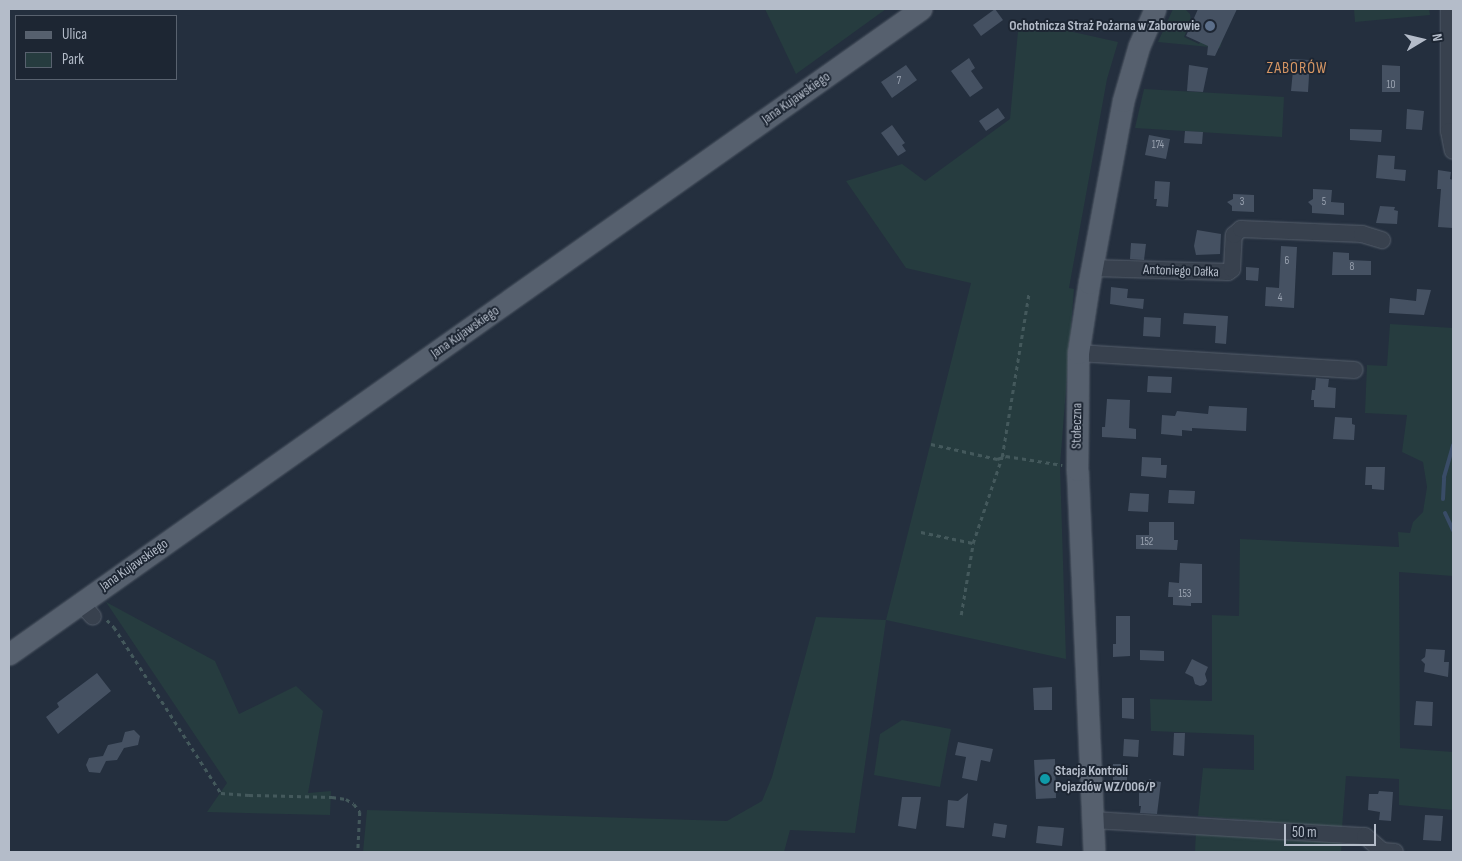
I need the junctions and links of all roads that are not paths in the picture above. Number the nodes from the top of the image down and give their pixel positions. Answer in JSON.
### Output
{"nodes":[{"id":1,"x":921,"y":9,"type":"edge"},
{"id":2,"x":1155,"y":9,"type":"edge"},
{"id":3,"x":1449,"y":9,"type":"edge"},
{"id":4,"x":1453,"y":151,"type":"edge"},
{"id":5,"x":1382,"y":240,"type":"dead end"},
{"id":6,"x":1092,"y":268,"type":"junction"},
{"id":7,"x":1078,"y":353,"type":"junction"},
{"id":8,"x":1354,"y":370,"type":"dead end"},
{"id":9,"x":9,"y":654,"type":"edge"},
{"id":10,"x":1092,"y":820,"type":"junction"},
{"id":11,"x":1094,"y":852,"type":"edge"},
{"id":12,"x":1395,"y":852,"type":"edge"}],
"edges":[{"from":1,"to":9,"type":"main road","name":"Jana Kujawskiego"},
{"from":2,"to":6,"type":"main road","name":"Stołeczna"},
{"from":3,"to":4,"type":"street"},
{"from":5,"to":6,"type":"street","name":"Antoniego Dałka"},
{"from":6,"to":7,"type":"main road","name":"Stołeczna"},
{"from":7,"to":8,"type":"street"},
{"from":7,"to":10,"type":"main road","name":"Stołeczna"},
{"from":10,"to":11,"type":"main road","name":"Stołeczna"},
{"from":10,"to":12,"type":"street"}]}
